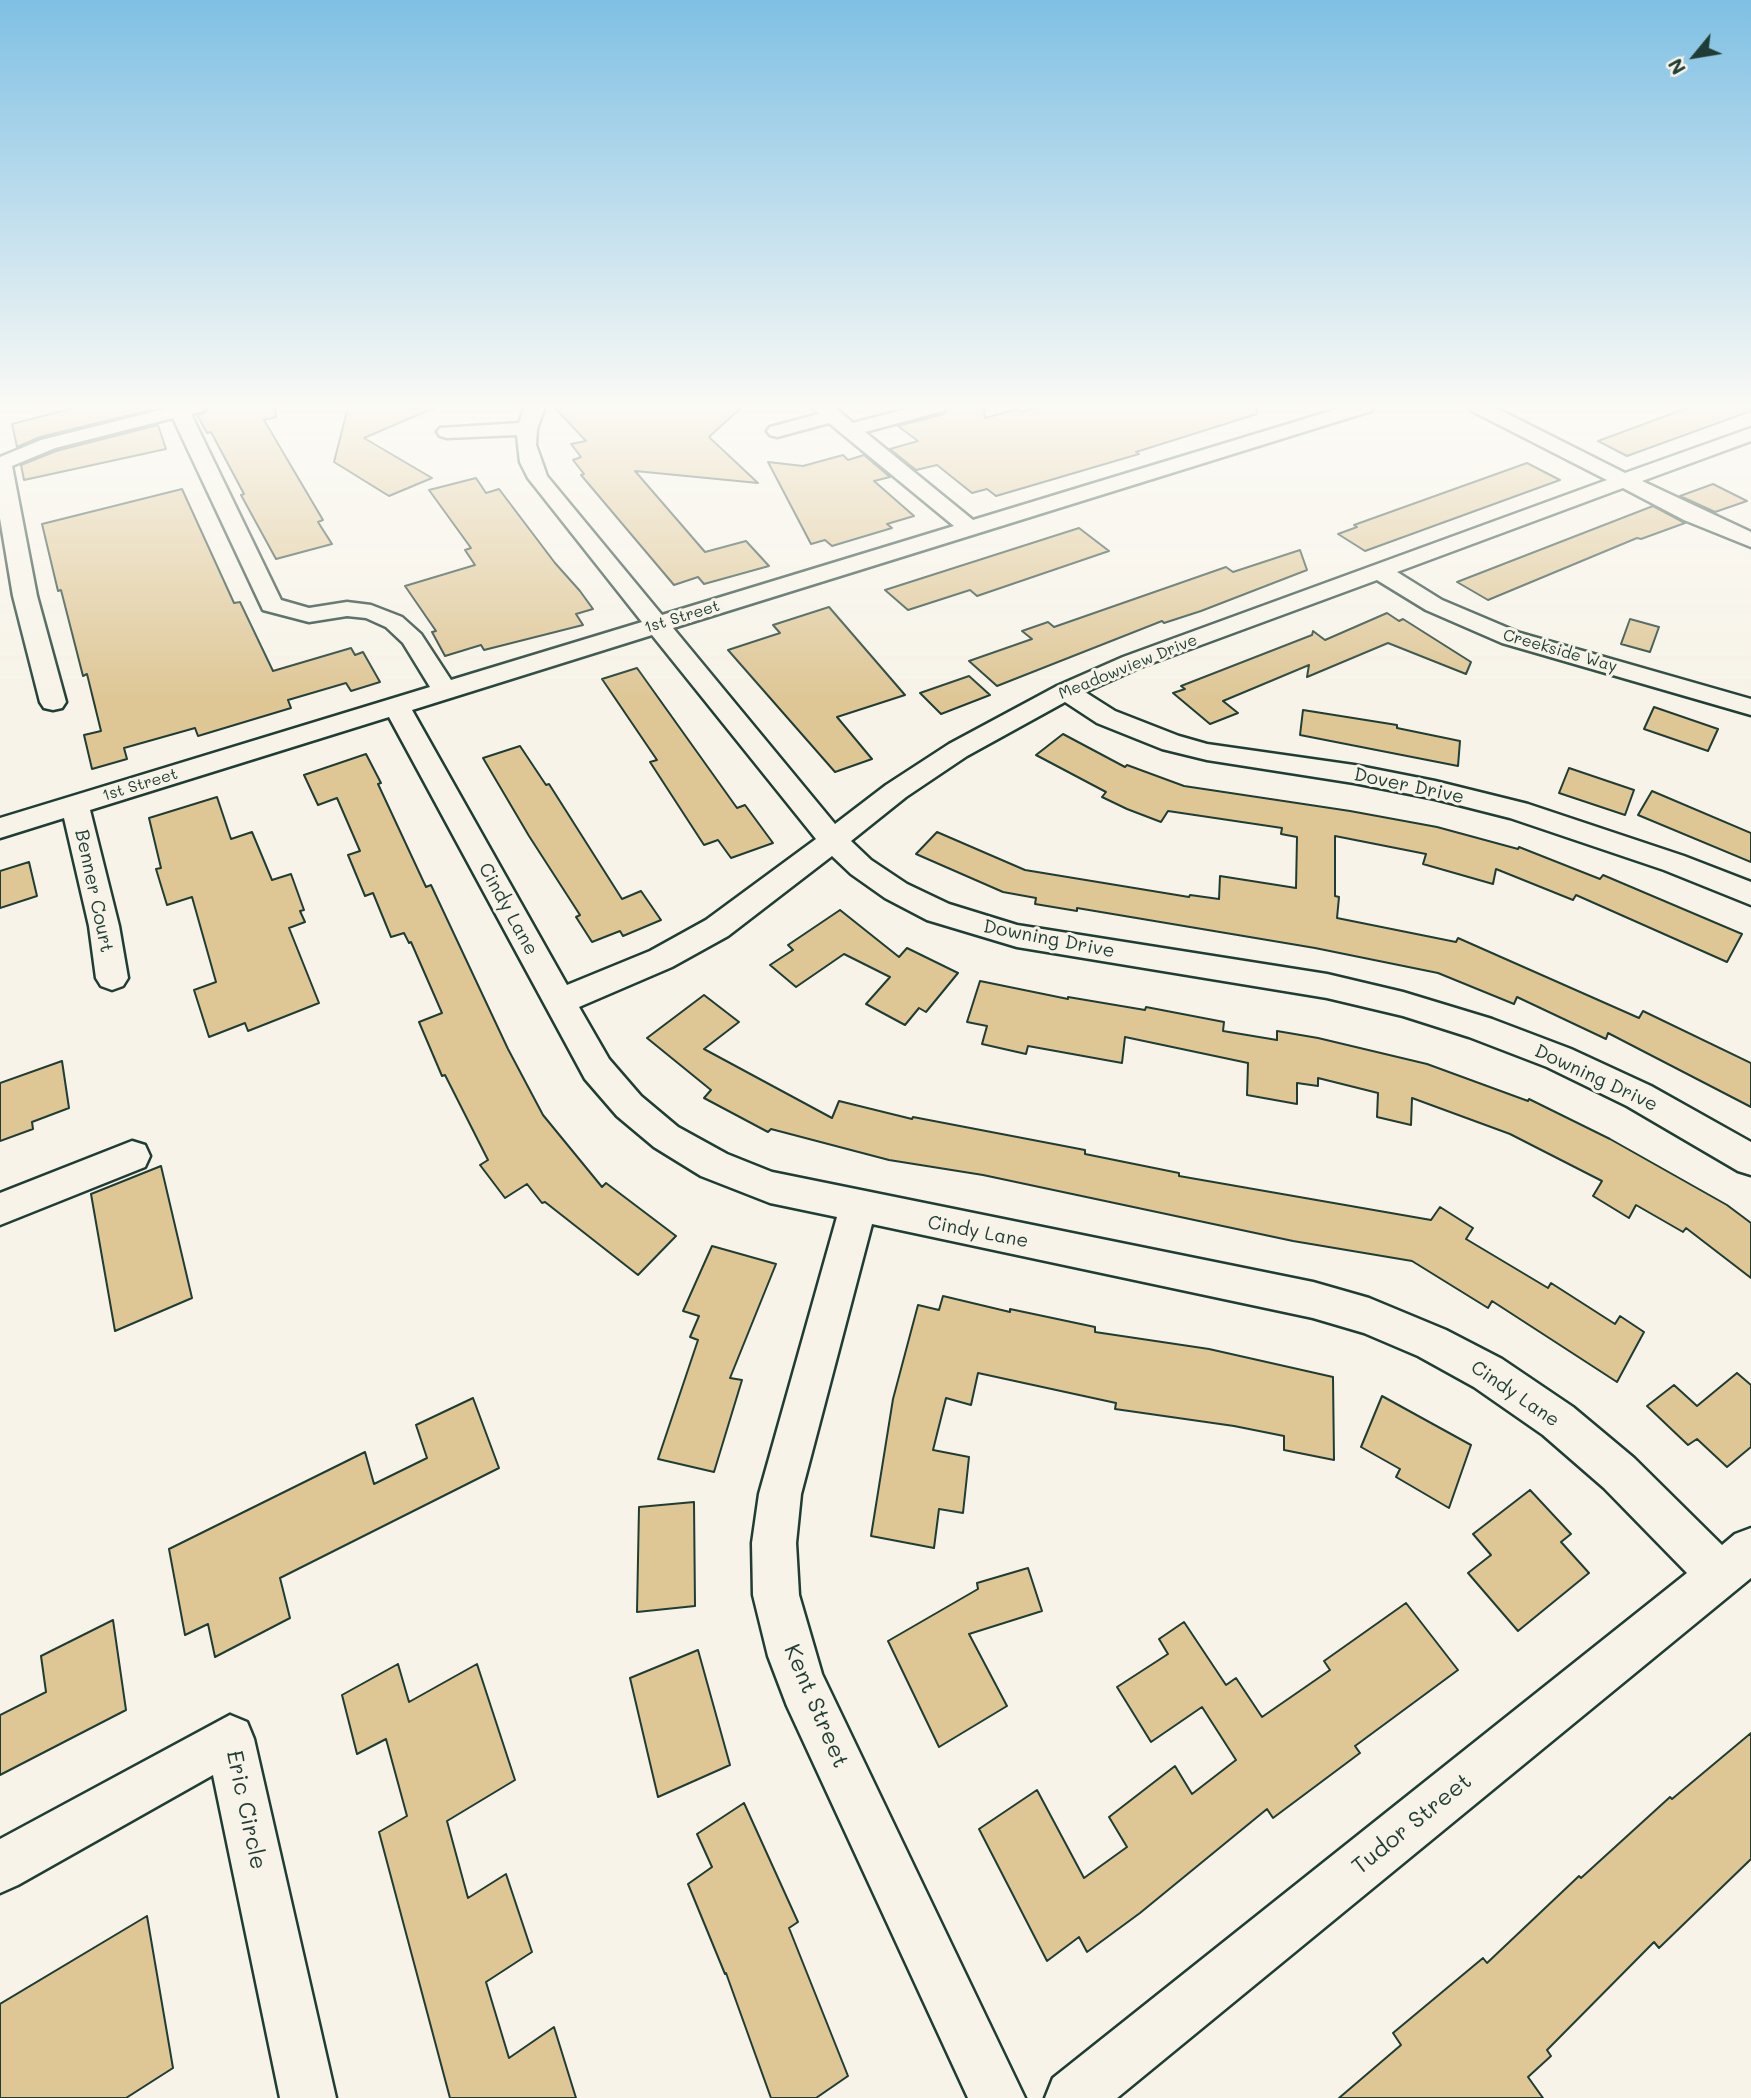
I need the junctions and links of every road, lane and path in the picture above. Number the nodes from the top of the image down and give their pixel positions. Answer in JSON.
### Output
{"nodes":[{"id":1,"x":8,"y":505,"type":"edge"},
{"id":2,"x":229,"y":505,"type":"edge"},
{"id":3,"x":560,"y":505,"type":"edge"},
{"id":4,"x":941,"y":505,"type":"edge"},
{"id":5,"x":1040,"y":505,"type":"edge"},
{"id":6,"x":1559,"y":505,"type":"edge"},
{"id":7,"x":1672,"y":505,"type":"edge"},
{"id":8,"x":969,"y":528,"type":"junction"},
{"id":9,"x":1751,"y":540,"type":"edge"},
{"id":10,"x":1379,"y":571,"type":"junction"},
{"id":11,"x":25,"y":596,"type":"junction"},
{"id":12,"x":0,"y":602,"type":"edge"},
{"id":13,"x":656,"y":625,"type":"junction"},
{"id":14,"x":445,"y":690,"type":"junction"},
{"id":15,"x":1066,"y":691,"type":"junction"},
{"id":16,"x":53,"y":702,"type":"dead end"},
{"id":17,"x":396,"y":705,"type":"junction"},
{"id":18,"x":1751,"y":707,"type":"edge"},
{"id":19,"x":75,"y":805,"type":"junction"},
{"id":20,"x":0,"y":828,"type":"edge"},
{"id":21,"x":832,"y":839,"type":"junction"},
{"id":22,"x":1751,"y":894,"type":"edge"},
{"id":23,"x":112,"y":978,"type":"dead end"},
{"id":24,"x":559,"y":1002,"type":"junction"},
{"id":25,"x":132,"y":1156,"type":"dead end"},
{"id":26,"x":1751,"y":1160,"type":"edge"},
{"id":27,"x":858,"y":1207,"type":"junction"},
{"id":28,"x":0,"y":1209,"type":"edge"},
{"id":29,"x":1736,"y":1562,"type":"edge"},
{"id":30,"x":0,"y":1867,"type":"edge"},
{"id":31,"x":307,"y":2098,"type":"edge"},
{"id":32,"x":997,"y":2098,"type":"edge"},
{"id":33,"x":1073,"y":2098,"type":"edge"}],
"edges":[{"from":1,"to":11,"type":"street"},
{"from":2,"to":14,"type":"street"},
{"from":3,"to":13,"type":"street","name":"Downing Drive"},
{"from":4,"to":8,"type":"street"},
{"from":5,"to":8,"type":"street","name":"1st Street"},
{"from":6,"to":10,"type":"street","name":"Meadowview Drive"},
{"from":7,"to":9,"type":"street"},
{"from":8,"to":13,"type":"street","name":"1st Street"},
{"from":10,"to":15,"type":"street","name":"Meadowview Drive"},
{"from":10,"to":18,"type":"street","name":"Creekside Way"},
{"from":11,"to":12,"type":"street"},
{"from":11,"to":16,"type":"street"},
{"from":13,"to":14,"type":"street","name":"1st Street"},
{"from":13,"to":21,"type":"street","name":"Downing Drive"},
{"from":14,"to":17,"type":"street","name":"1st Street"},
{"from":15,"to":21,"type":"street","name":"Meadowview Drive"},
{"from":15,"to":22,"type":"street","name":"Dover Drive"},
{"from":17,"to":19,"type":"street","name":"1st Street"},
{"from":17,"to":24,"type":"street","name":"Cindy Lane"},
{"from":19,"to":20,"type":"street","name":"1st Street"},
{"from":19,"to":23,"type":"street","name":"Benner Court"},
{"from":21,"to":24,"type":"street","name":"Meadowview Drive"},
{"from":21,"to":26,"type":"street","name":"Downing Drive"},
{"from":24,"to":27,"type":"street","name":"Cindy Lane"},
{"from":25,"to":28,"type":"street"},
{"from":27,"to":29,"type":"street","name":"Cindy Lane"},
{"from":27,"to":32,"type":"street","name":"Kent Street"},
{"from":29,"to":33,"type":"street","name":"Tudor Street"},
{"from":30,"to":31,"type":"street","name":"Eric Circle"}]}
